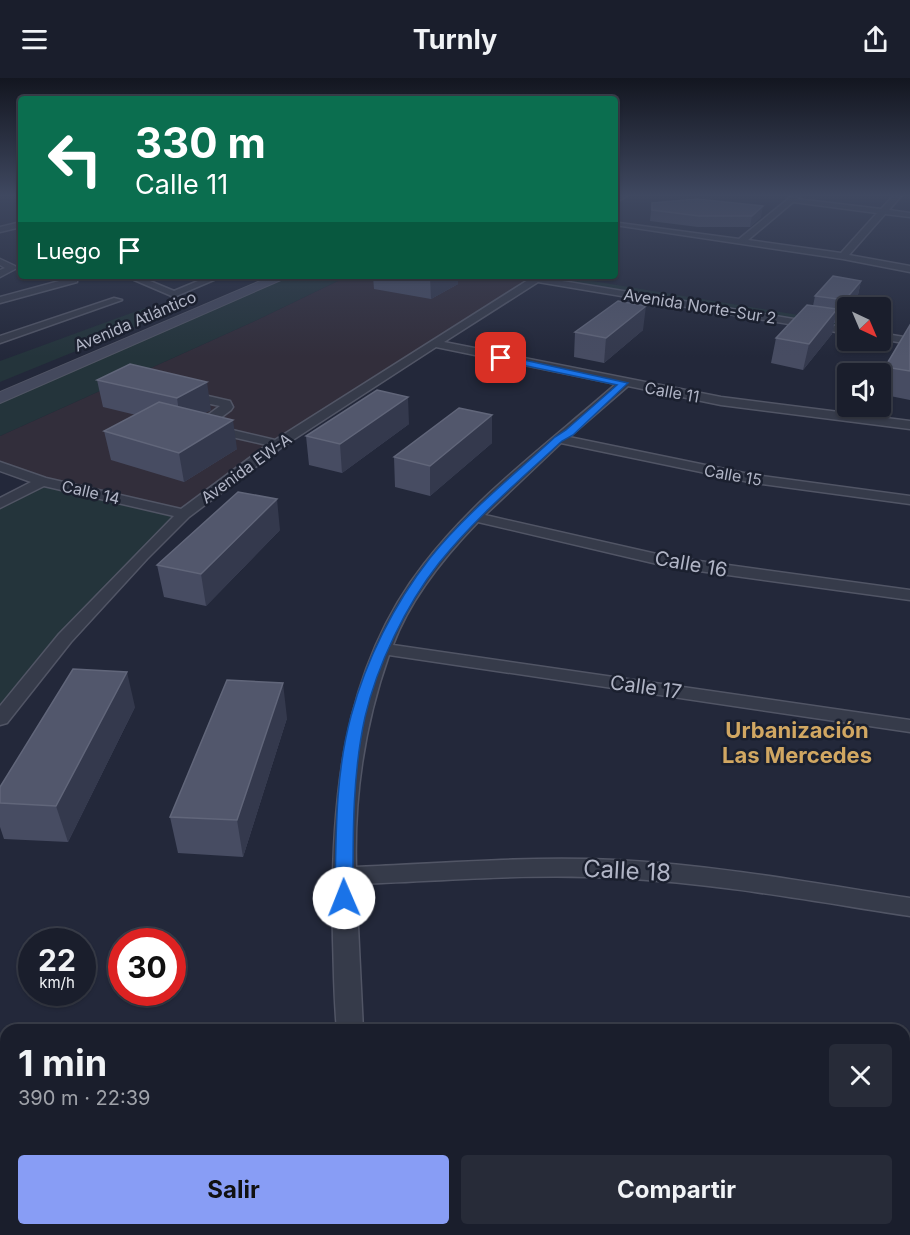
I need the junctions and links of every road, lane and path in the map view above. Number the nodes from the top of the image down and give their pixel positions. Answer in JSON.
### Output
{"nodes":[{"id":1,"x":796,"y":249,"type":"edge"},
{"id":2,"x":850,"y":249,"type":"edge"},
{"id":3,"x":843,"y":256,"type":"junction"},
{"id":4,"x":0,"y":262,"type":"edge"},
{"id":5,"x":910,"y":269,"type":"edge"},
{"id":6,"x":0,"y":274,"type":"edge"},
{"id":7,"x":137,"y":279,"type":"edge"},
{"id":8,"x":211,"y":279,"type":"edge"},
{"id":9,"x":247,"y":279,"type":"edge"},
{"id":10,"x":277,"y":279,"type":"edge"},
{"id":11,"x":536,"y":279,"type":"edge"},
{"id":12,"x":544,"y":279,"type":"edge"},
{"id":13,"x":581,"y":279,"type":"edge"},
{"id":14,"x":74,"y":280,"type":"dead end"},
{"id":15,"x":0,"y":300,"type":"edge"},
{"id":16,"x":117,"y":300,"type":"dead end"},
{"id":17,"x":837,"y":320,"type":"edge"},
{"id":18,"x":837,"y":329,"type":"edge"},
{"id":19,"x":891,"y":330,"type":"edge"},
{"id":20,"x":910,"y":333,"type":"edge"},
{"id":21,"x":891,"y":338,"type":"edge"},
{"id":22,"x":1,"y":339,"type":"edge"},
{"id":23,"x":910,"y":341,"type":"edge"},
{"id":24,"x":436,"y":344,"type":"junction"},
{"id":25,"x":0,"y":382,"type":"edge"},
{"id":26,"x":624,"y":383,"type":"junction"},
{"id":27,"x":174,"y":392,"type":"edge"},
{"id":28,"x":0,"y":398,"type":"edge"},
{"id":29,"x":910,"y":425,"type":"edge"},
{"id":30,"x":558,"y":439,"type":"junction"},
{"id":31,"x":277,"y":444,"type":"junction"},
{"id":32,"x":0,"y":466,"type":"edge"},
{"id":33,"x":42,"y":481,"type":"junction"},
{"id":34,"x":910,"y":500,"type":"edge"},
{"id":35,"x":0,"y":504,"type":"edge"},
{"id":36,"x":184,"y":514,"type":"junction"},
{"id":37,"x":475,"y":517,"type":"junction"},
{"id":38,"x":910,"y":595,"type":"edge"},
{"id":39,"x":382,"y":650,"type":"junction"},
{"id":40,"x":0,"y":719,"type":"edge"},
{"id":41,"x":910,"y":726,"type":"edge"},
{"id":42,"x":343,"y":876,"type":"junction"},
{"id":43,"x":910,"y":907,"type":"edge"},
{"id":44,"x":350,"y":1024,"type":"edge"}],
"edges":[{"from":1,"to":3,"type":"street"},
{"from":2,"to":3,"type":"street"},
{"from":3,"to":5,"type":"street"},
{"from":4,"to":6,"type":"street"},
{"from":7,"to":8,"type":"street"},
{"from":9,"to":25,"type":"main road","name":"Avenida Atlántico"},
{"from":10,"to":28,"type":"main road","name":"Avenida Atlántico"},
{"from":11,"to":24,"type":"street","name":"Avenida EW-A"},
{"from":12,"to":18,"type":"street","name":"Avenida Norte-Sur 2"},
{"from":13,"to":17,"type":"street","name":"Avenida Norte-Sur 2"},
{"from":14,"to":15,"type":"street"},
{"from":16,"to":22,"type":"street"},
{"from":19,"to":20,"type":"street"},
{"from":21,"to":23,"type":"street"},
{"from":24,"to":26,"type":"street","name":"Calle 11"},
{"from":24,"to":31,"type":"street","name":"Avenida EW-A"},
{"from":26,"to":29,"type":"street","name":"Calle 11"},
{"from":26,"to":30,"type":"street"},
{"from":27,"to":31,"type":"street"},
{"from":30,"to":34,"type":"street","name":"Calle 15"},
{"from":30,"to":37,"type":"street"},
{"from":31,"to":36,"type":"street","name":"Avenida EW-A"},
{"from":32,"to":33,"type":"street","name":"Calle 14"},
{"from":33,"to":35,"type":"street"},
{"from":33,"to":36,"type":"street","name":"Calle 14"},
{"from":36,"to":40,"type":"street","name":"Avenida EW-A"},
{"from":37,"to":38,"type":"street","name":"Calle 16"},
{"from":37,"to":39,"type":"street"},
{"from":39,"to":41,"type":"street","name":"Calle 17"},
{"from":39,"to":42,"type":"street"},
{"from":42,"to":43,"type":"street","name":"Calle 18"},
{"from":42,"to":44,"type":"street"}]}
